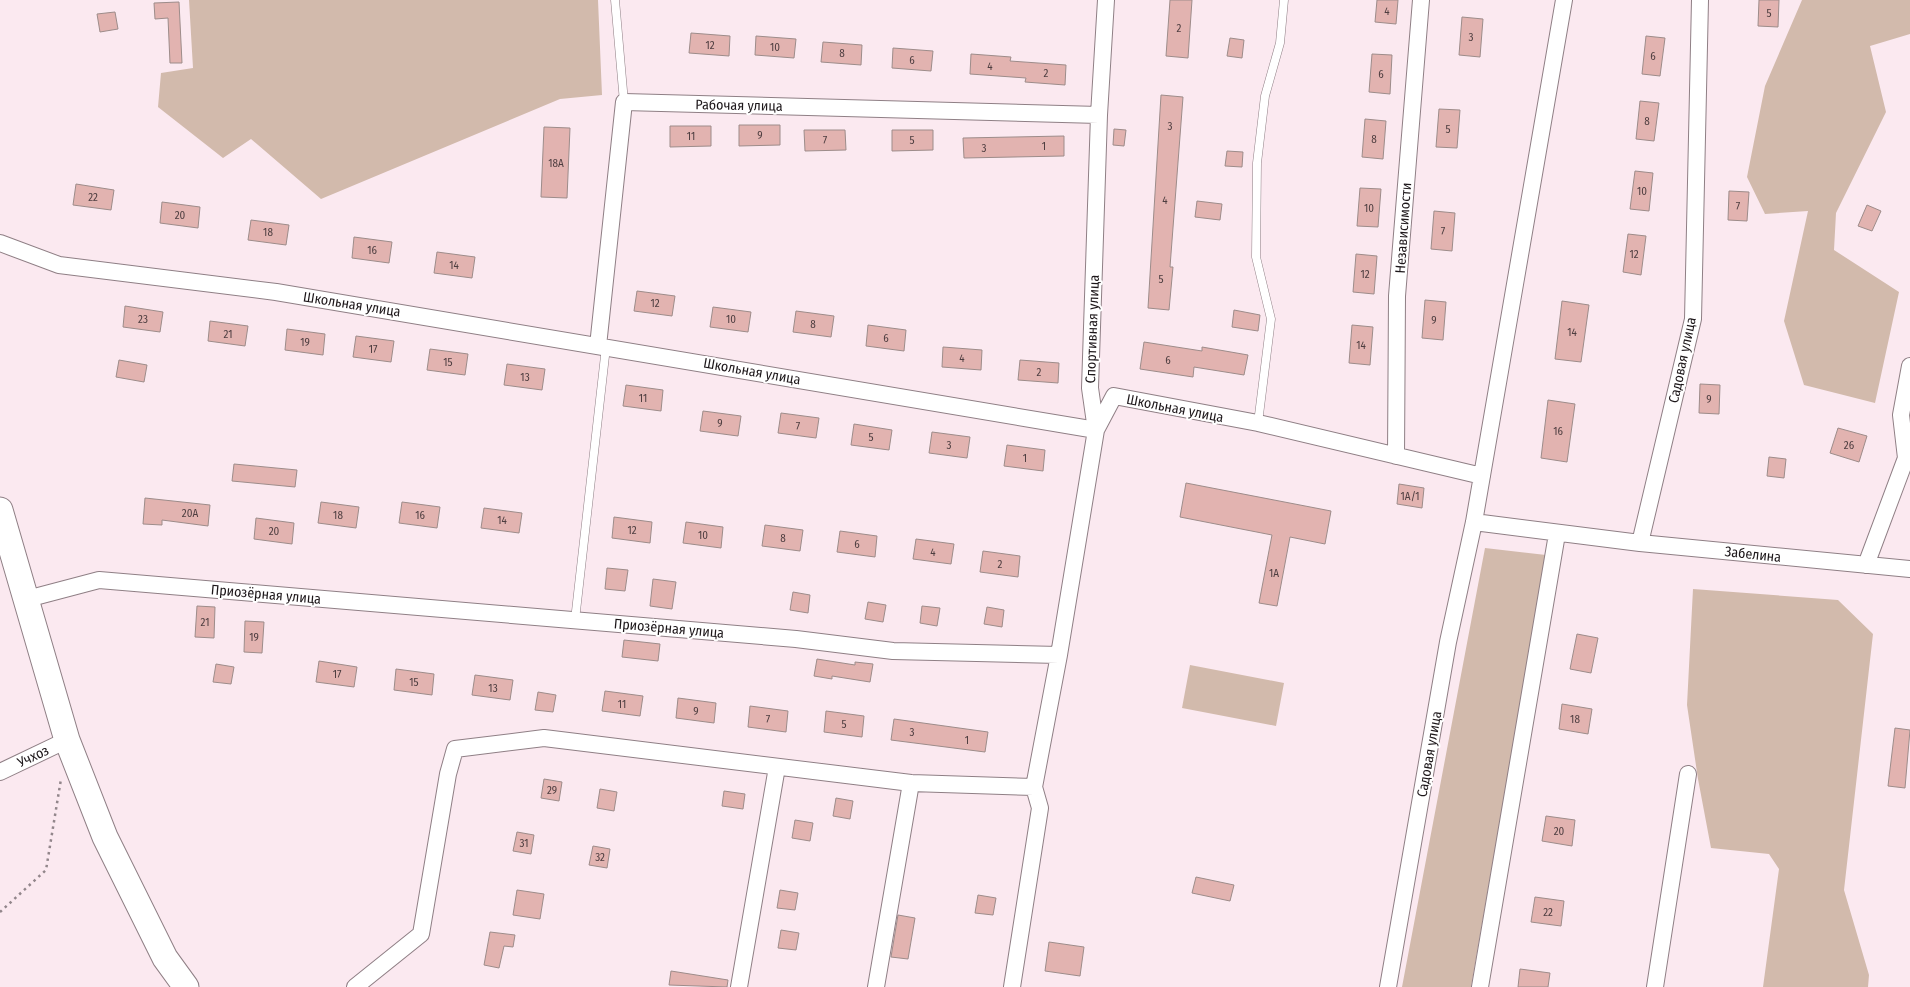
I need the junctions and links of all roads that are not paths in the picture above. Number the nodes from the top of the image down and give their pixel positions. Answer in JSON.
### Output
{"nodes":[{"id":1,"x":615,"y":0,"type":"edge"},
{"id":2,"x":1106,"y":0,"type":"edge"},
{"id":3,"x":1284,"y":0,"type":"edge"},
{"id":4,"x":1421,"y":0,"type":"edge"},
{"id":5,"x":1564,"y":0,"type":"edge"},
{"id":6,"x":1700,"y":0,"type":"edge"},
{"id":7,"x":624,"y":102,"type":"junction"},
{"id":8,"x":1099,"y":115,"type":"junction"},
{"id":9,"x":0,"y":243,"type":"edge"},
{"id":10,"x":602,"y":346,"type":"junction"},
{"id":11,"x":1910,"y":366,"type":"edge"},
{"id":12,"x":1258,"y":423,"type":"junction"},
{"id":13,"x":1096,"y":430,"type":"junction"},
{"id":14,"x":1396,"y":456,"type":"junction"},
{"id":15,"x":1482,"y":476,"type":"junction"},
{"id":16,"x":0,"y":510,"type":"edge"},
{"id":17,"x":1474,"y":522,"type":"junction"},
{"id":18,"x":1557,"y":534,"type":"junction"},
{"id":19,"x":1640,"y":543,"type":"junction"},
{"id":20,"x":1866,"y":565,"type":"junction"},
{"id":21,"x":1910,"y":569,"type":"edge"},
{"id":22,"x":27,"y":599,"type":"junction"},
{"id":23,"x":575,"y":620,"type":"junction"},
{"id":24,"x":1059,"y":655,"type":"junction"},
{"id":25,"x":66,"y":740,"type":"junction"},
{"id":26,"x":777,"y":767,"type":"junction"},
{"id":27,"x":0,"y":772,"type":"edge"},
{"id":28,"x":1688,"y":774,"type":"dead end"},
{"id":29,"x":911,"y":783,"type":"junction"},
{"id":30,"x":1034,"y":787,"type":"junction"},
{"id":31,"x":186,"y":987,"type":"edge"},
{"id":32,"x":355,"y":987,"type":"edge"},
{"id":33,"x":739,"y":987,"type":"edge"},
{"id":34,"x":876,"y":987,"type":"edge"},
{"id":35,"x":1012,"y":987,"type":"edge"},
{"id":36,"x":1388,"y":987,"type":"edge"},
{"id":37,"x":1480,"y":987,"type":"edge"},
{"id":38,"x":1655,"y":987,"type":"edge"}],
"edges":[{"from":1,"to":7,"type":"lane"},
{"from":2,"to":8,"type":"street","name":"Спортивная улица"},
{"from":3,"to":12,"type":"lane"},
{"from":4,"to":14,"type":"street","name":"Независимости"},
{"from":5,"to":15,"type":"street","name":"Садовая улица"},
{"from":6,"to":19,"type":"street","name":"Садовая улица"},
{"from":7,"to":8,"type":"street","name":"Рабочая улица"},
{"from":7,"to":10,"type":"street"},
{"from":8,"to":13,"type":"street","name":"Спортивная улица"},
{"from":9,"to":10,"type":"street","name":"Школьная улица"},
{"from":10,"to":13,"type":"street","name":"Школьная улица"},
{"from":10,"to":23,"type":"lane"},
{"from":11,"to":20,"type":"street"},
{"from":12,"to":13,"type":"street","name":"Школьная улица"},
{"from":12,"to":14,"type":"street","name":"Школьная улица"},
{"from":13,"to":24,"type":"street","name":"Спортивная улица"},
{"from":14,"to":15,"type":"street","name":"Школьная улица"},
{"from":15,"to":17,"type":"street","name":"Садовая улица"},
{"from":16,"to":22,"type":"main road"},
{"from":17,"to":18,"type":"street"},
{"from":17,"to":36,"type":"street","name":"Садовая улица"},
{"from":18,"to":19,"type":"street"},
{"from":18,"to":37,"type":"street"},
{"from":19,"to":20,"type":"street","name":"Забелина"},
{"from":20,"to":21,"type":"street","name":"Забелина"},
{"from":22,"to":23,"type":"street","name":"Приозёрная улица"},
{"from":22,"to":25,"type":"main road"},
{"from":23,"to":24,"type":"street","name":"Приозёрная улица"},
{"from":24,"to":30,"type":"street"},
{"from":25,"to":27,"type":"street","name":"Учхоз"},
{"from":25,"to":31,"type":"main road"},
{"from":26,"to":29,"type":"street"},
{"from":26,"to":32,"type":"street"},
{"from":26,"to":33,"type":"street"},
{"from":28,"to":38,"type":"street"},
{"from":29,"to":30,"type":"street"},
{"from":29,"to":34,"type":"street"},
{"from":30,"to":35,"type":"street"}]}
